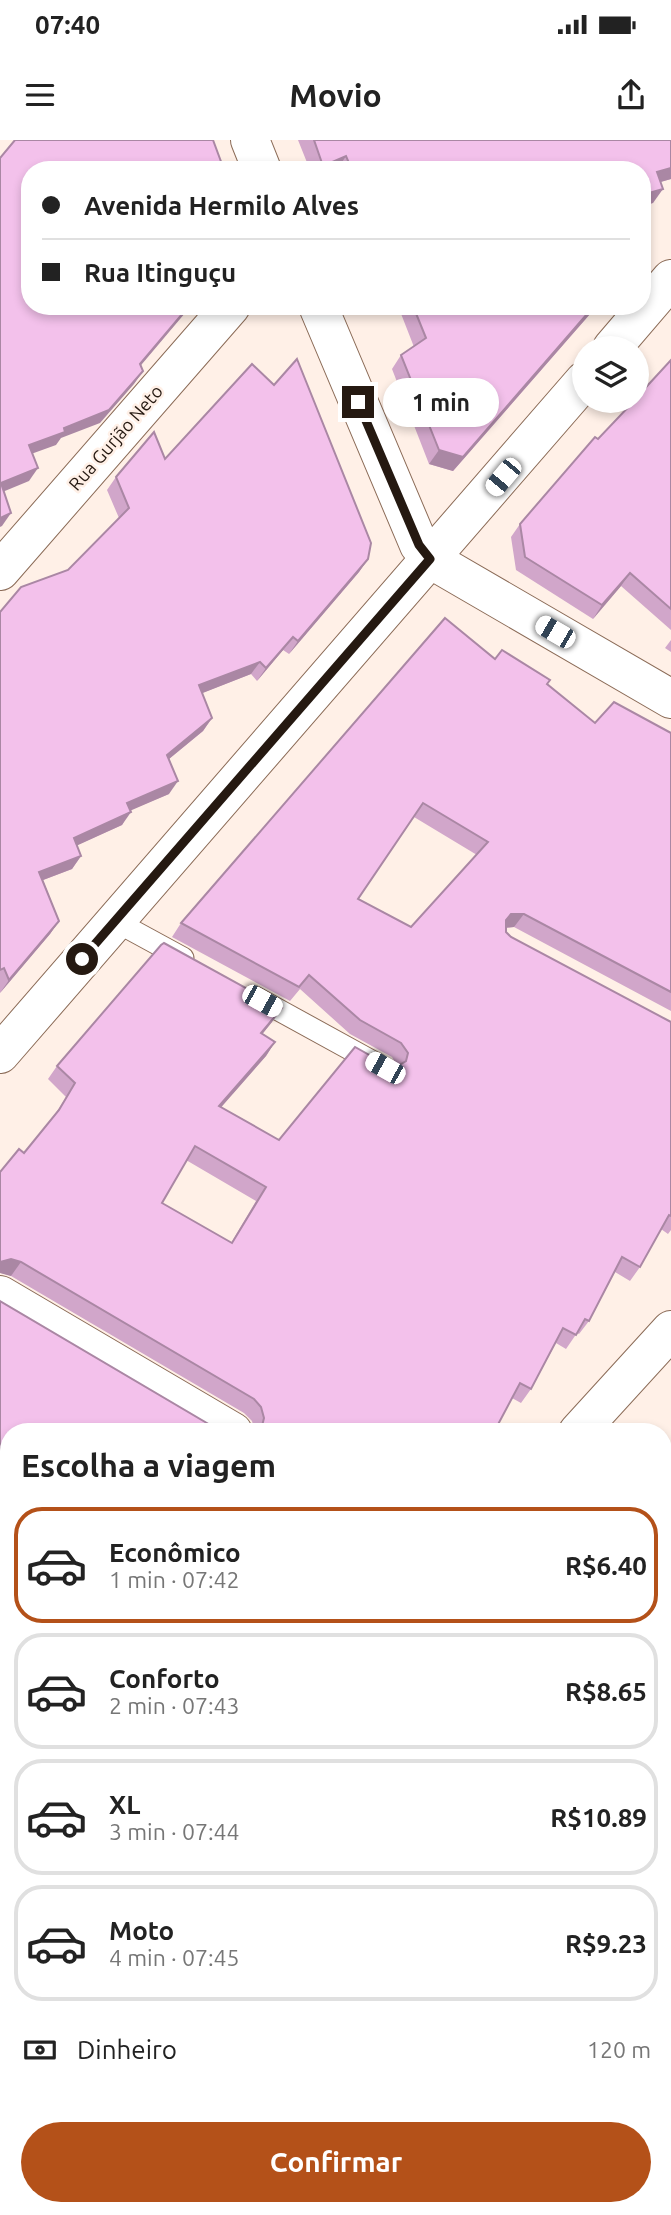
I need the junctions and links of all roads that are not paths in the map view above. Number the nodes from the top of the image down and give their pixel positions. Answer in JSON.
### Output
{"nodes":[{"id":1,"x":250,"y":140,"type":"edge"},
{"id":2,"x":258,"y":161,"type":"edge"},
{"id":3,"x":671,"y":279,"type":"edge"},
{"id":4,"x":651,"y":302,"type":"edge"},
{"id":5,"x":223,"y":315,"type":"edge"},
{"id":6,"x":321,"y":315,"type":"edge"},
{"id":7,"x":640,"y":315,"type":"edge"},
{"id":8,"x":622,"y":336,"type":"edge"},
{"id":9,"x":572,"y":395,"type":"edge"},
{"id":10,"x":430,"y":559,"type":"junction"},
{"id":11,"x":0,"y":571,"type":"edge"},
{"id":12,"x":671,"y":699,"type":"edge"},
{"id":13,"x":115,"y":921,"type":"junction"},
{"id":14,"x":201,"y":968,"type":"edge"},
{"id":15,"x":237,"y":988,"type":"edge"},
{"id":16,"x":0,"y":1054,"type":"edge"},
{"id":17,"x":385,"y":1068,"type":"edge"},
{"id":18,"x":0,"y":1295,"type":"edge"},
{"id":19,"x":671,"y":1330,"type":"edge"},
{"id":20,"x":218,"y":1423,"type":"edge"},
{"id":21,"x":586,"y":1423,"type":"edge"}],
"edges":[{"from":1,"to":2,"type":"street"},
{"from":3,"to":4,"type":"street"},
{"from":5,"to":11,"type":"street","name":"Rua Gurjão Neto"},
{"from":6,"to":10,"type":"street"},
{"from":7,"to":8,"type":"street"},
{"from":9,"to":10,"type":"street"},
{"from":10,"to":12,"type":"street"},
{"from":10,"to":13,"type":"street"},
{"from":13,"to":14,"type":"lane"},
{"from":13,"to":16,"type":"street"},
{"from":15,"to":17,"type":"lane"},
{"from":18,"to":20,"type":"street"},
{"from":19,"to":21,"type":"street"}]}
